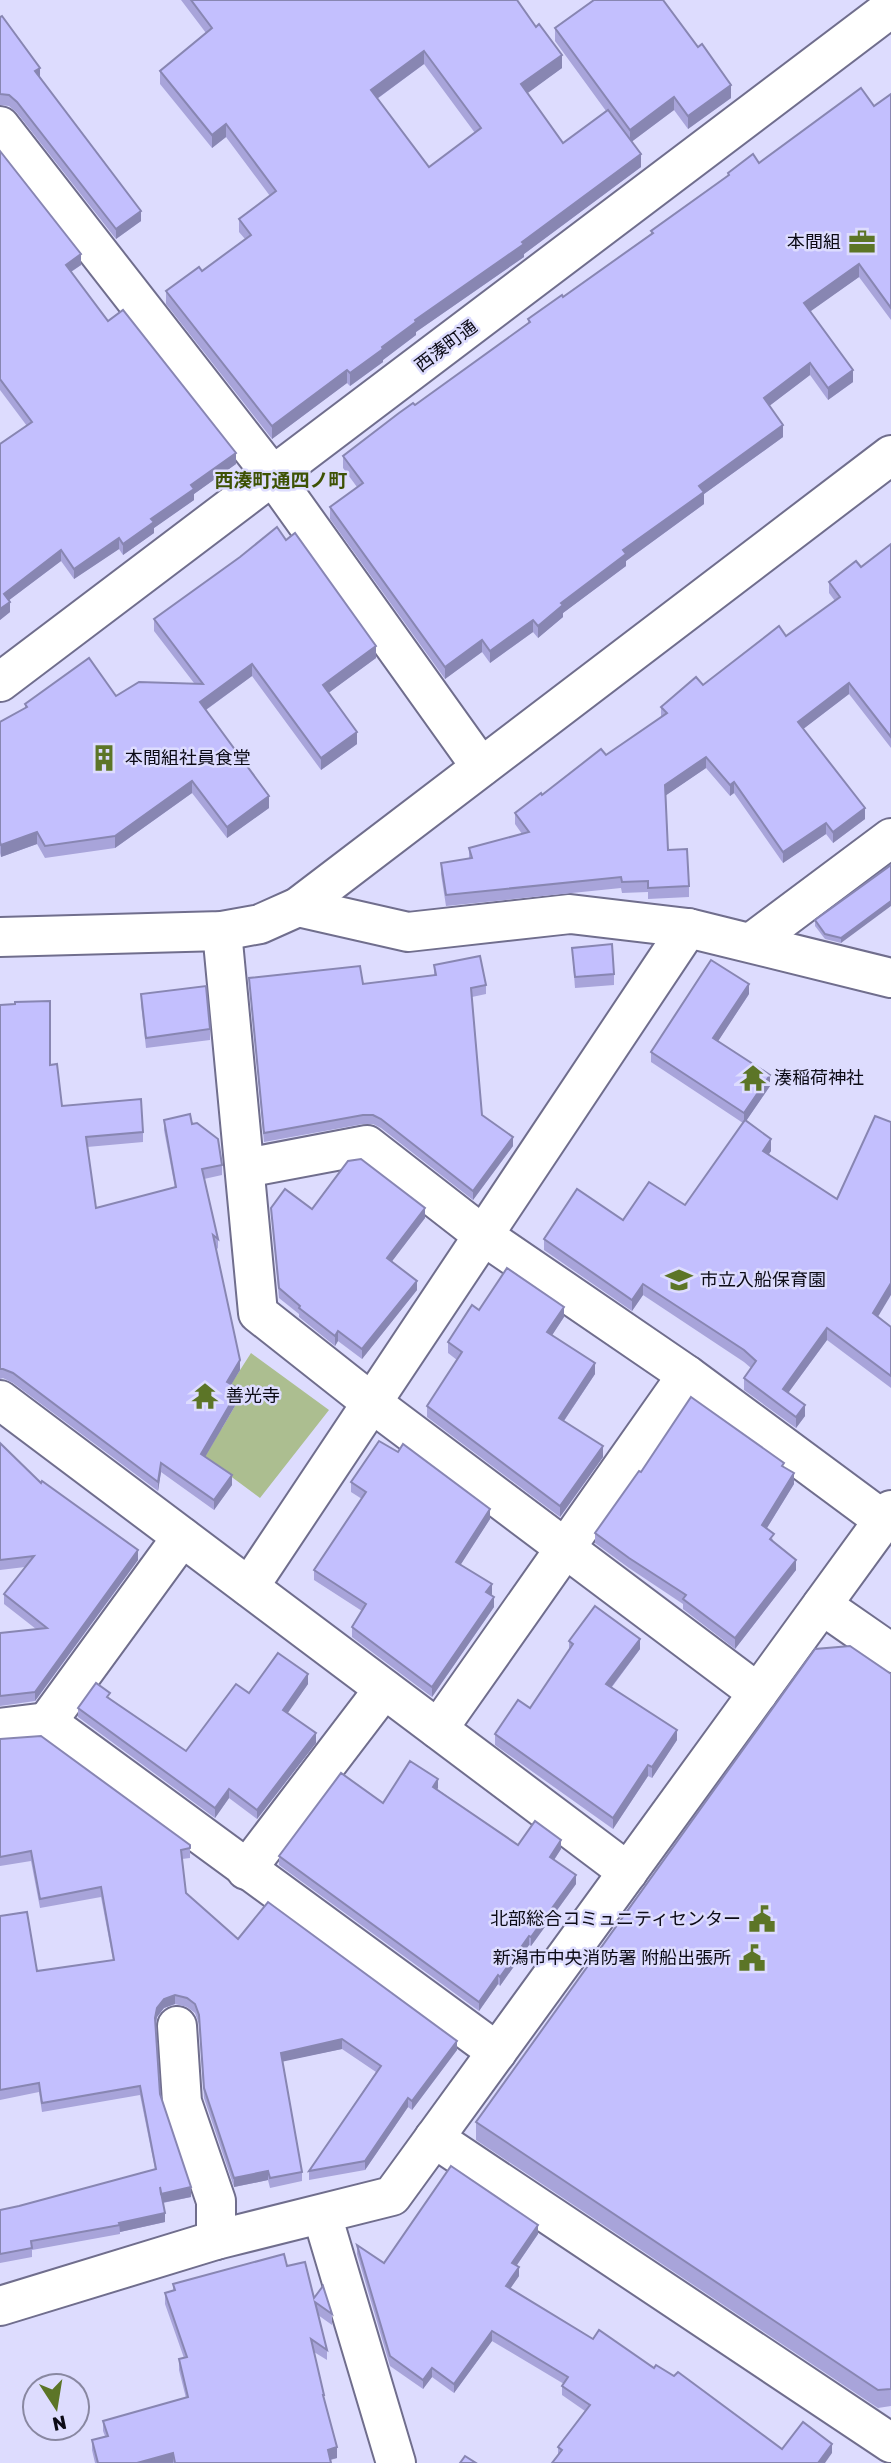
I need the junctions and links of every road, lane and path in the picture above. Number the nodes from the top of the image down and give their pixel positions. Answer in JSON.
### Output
{"nodes":[{"id":1,"x":891,"y":8,"type":"edge"},
{"id":2,"x":0,"y":126,"type":"edge"},
{"id":3,"x":891,"y":455,"type":"edge"},
{"id":4,"x":273,"y":476,"type":"junction"},
{"id":5,"x":0,"y":682,"type":"edge"},
{"id":6,"x":481,"y":767,"type":"junction"},
{"id":7,"x":891,"y":838,"type":"edge"},
{"id":8,"x":298,"y":907,"type":"junction"},
{"id":9,"x":688,"y":928,"type":"junction"},
{"id":10,"x":222,"y":931,"type":"junction"},
{"id":11,"x":0,"y":937,"type":"edge"},
{"id":12,"x":752,"y":942,"type":"junction"},
{"id":13,"x":891,"y":978,"type":"edge"},
{"id":14,"x":246,"y":1168,"type":"junction"},
{"id":15,"x":484,"y":1236,"type":"junction"},
{"id":16,"x":687,"y":1375,"type":"junction"},
{"id":17,"x":0,"y":1400,"type":"edge"},
{"id":18,"x":372,"y":1403,"type":"junction"},
{"id":19,"x":887,"y":1515,"type":"edge"},
{"id":20,"x":183,"y":1537,"type":"junction"},
{"id":21,"x":566,"y":1548,"type":"junction"},
{"id":22,"x":249,"y":1587,"type":"junction"},
{"id":23,"x":822,"y":1605,"type":"junction"},
{"id":24,"x":891,"y":1653,"type":"edge"},
{"id":25,"x":384,"y":1689,"type":"junction"},
{"id":26,"x":758,"y":1693,"type":"junction"},
{"id":27,"x":47,"y":1723,"type":"junction"},
{"id":28,"x":0,"y":1728,"type":"edge"},
{"id":29,"x":438,"y":1729,"type":"junction"},
{"id":30,"x":246,"y":1870,"type":"junction"},
{"id":31,"x":628,"y":1872,"type":"junction"},
{"id":32,"x":177,"y":2026,"type":"dead end"},
{"id":33,"x":496,"y":2052,"type":"junction"},
{"id":34,"x":434,"y":2138,"type":"junction"},
{"id":35,"x":322,"y":2215,"type":"junction"},
{"id":36,"x":216,"y":2240,"type":"junction"},
{"id":37,"x":0,"y":2306,"type":"edge"},
{"id":38,"x":891,"y":2443,"type":"edge"},
{"id":39,"x":396,"y":2463,"type":"edge"}],
"edges":[{"from":1,"to":4,"type":"street","name":"西湊町通"},
{"from":2,"to":4,"type":"street"},
{"from":3,"to":6,"type":"street"},
{"from":4,"to":5,"type":"street","name":"西湊町通"},
{"from":4,"to":6,"type":"street"},
{"from":6,"to":8,"type":"street"},
{"from":7,"to":12,"type":"street"},
{"from":8,"to":9,"type":"street"},
{"from":8,"to":10,"type":"street"},
{"from":9,"to":12,"type":"street"},
{"from":9,"to":15,"type":"street"},
{"from":10,"to":11,"type":"street"},
{"from":10,"to":14,"type":"street"},
{"from":12,"to":13,"type":"street"},
{"from":14,"to":15,"type":"street"},
{"from":14,"to":18,"type":"street"},
{"from":15,"to":16,"type":"street"},
{"from":15,"to":18,"type":"street"},
{"from":16,"to":19,"type":"street"},
{"from":16,"to":21,"type":"street"},
{"from":17,"to":20,"type":"street"},
{"from":18,"to":21,"type":"street"},
{"from":18,"to":22,"type":"street"},
{"from":19,"to":23,"type":"street"},
{"from":20,"to":22,"type":"street"},
{"from":20,"to":27,"type":"street"},
{"from":21,"to":26,"type":"street"},
{"from":21,"to":29,"type":"street"},
{"from":22,"to":25,"type":"street"},
{"from":23,"to":24,"type":"street"},
{"from":23,"to":26,"type":"street"},
{"from":25,"to":29,"type":"street"},
{"from":25,"to":30,"type":"street"},
{"from":26,"to":31,"type":"street"},
{"from":27,"to":28,"type":"street"},
{"from":27,"to":30,"type":"street"},
{"from":29,"to":31,"type":"street"},
{"from":30,"to":33,"type":"street"},
{"from":31,"to":33,"type":"street"},
{"from":32,"to":36,"type":"street"},
{"from":33,"to":34,"type":"street"},
{"from":34,"to":35,"type":"street"},
{"from":34,"to":38,"type":"street"},
{"from":35,"to":36,"type":"street"},
{"from":35,"to":39,"type":"street"},
{"from":36,"to":37,"type":"street"}]}
